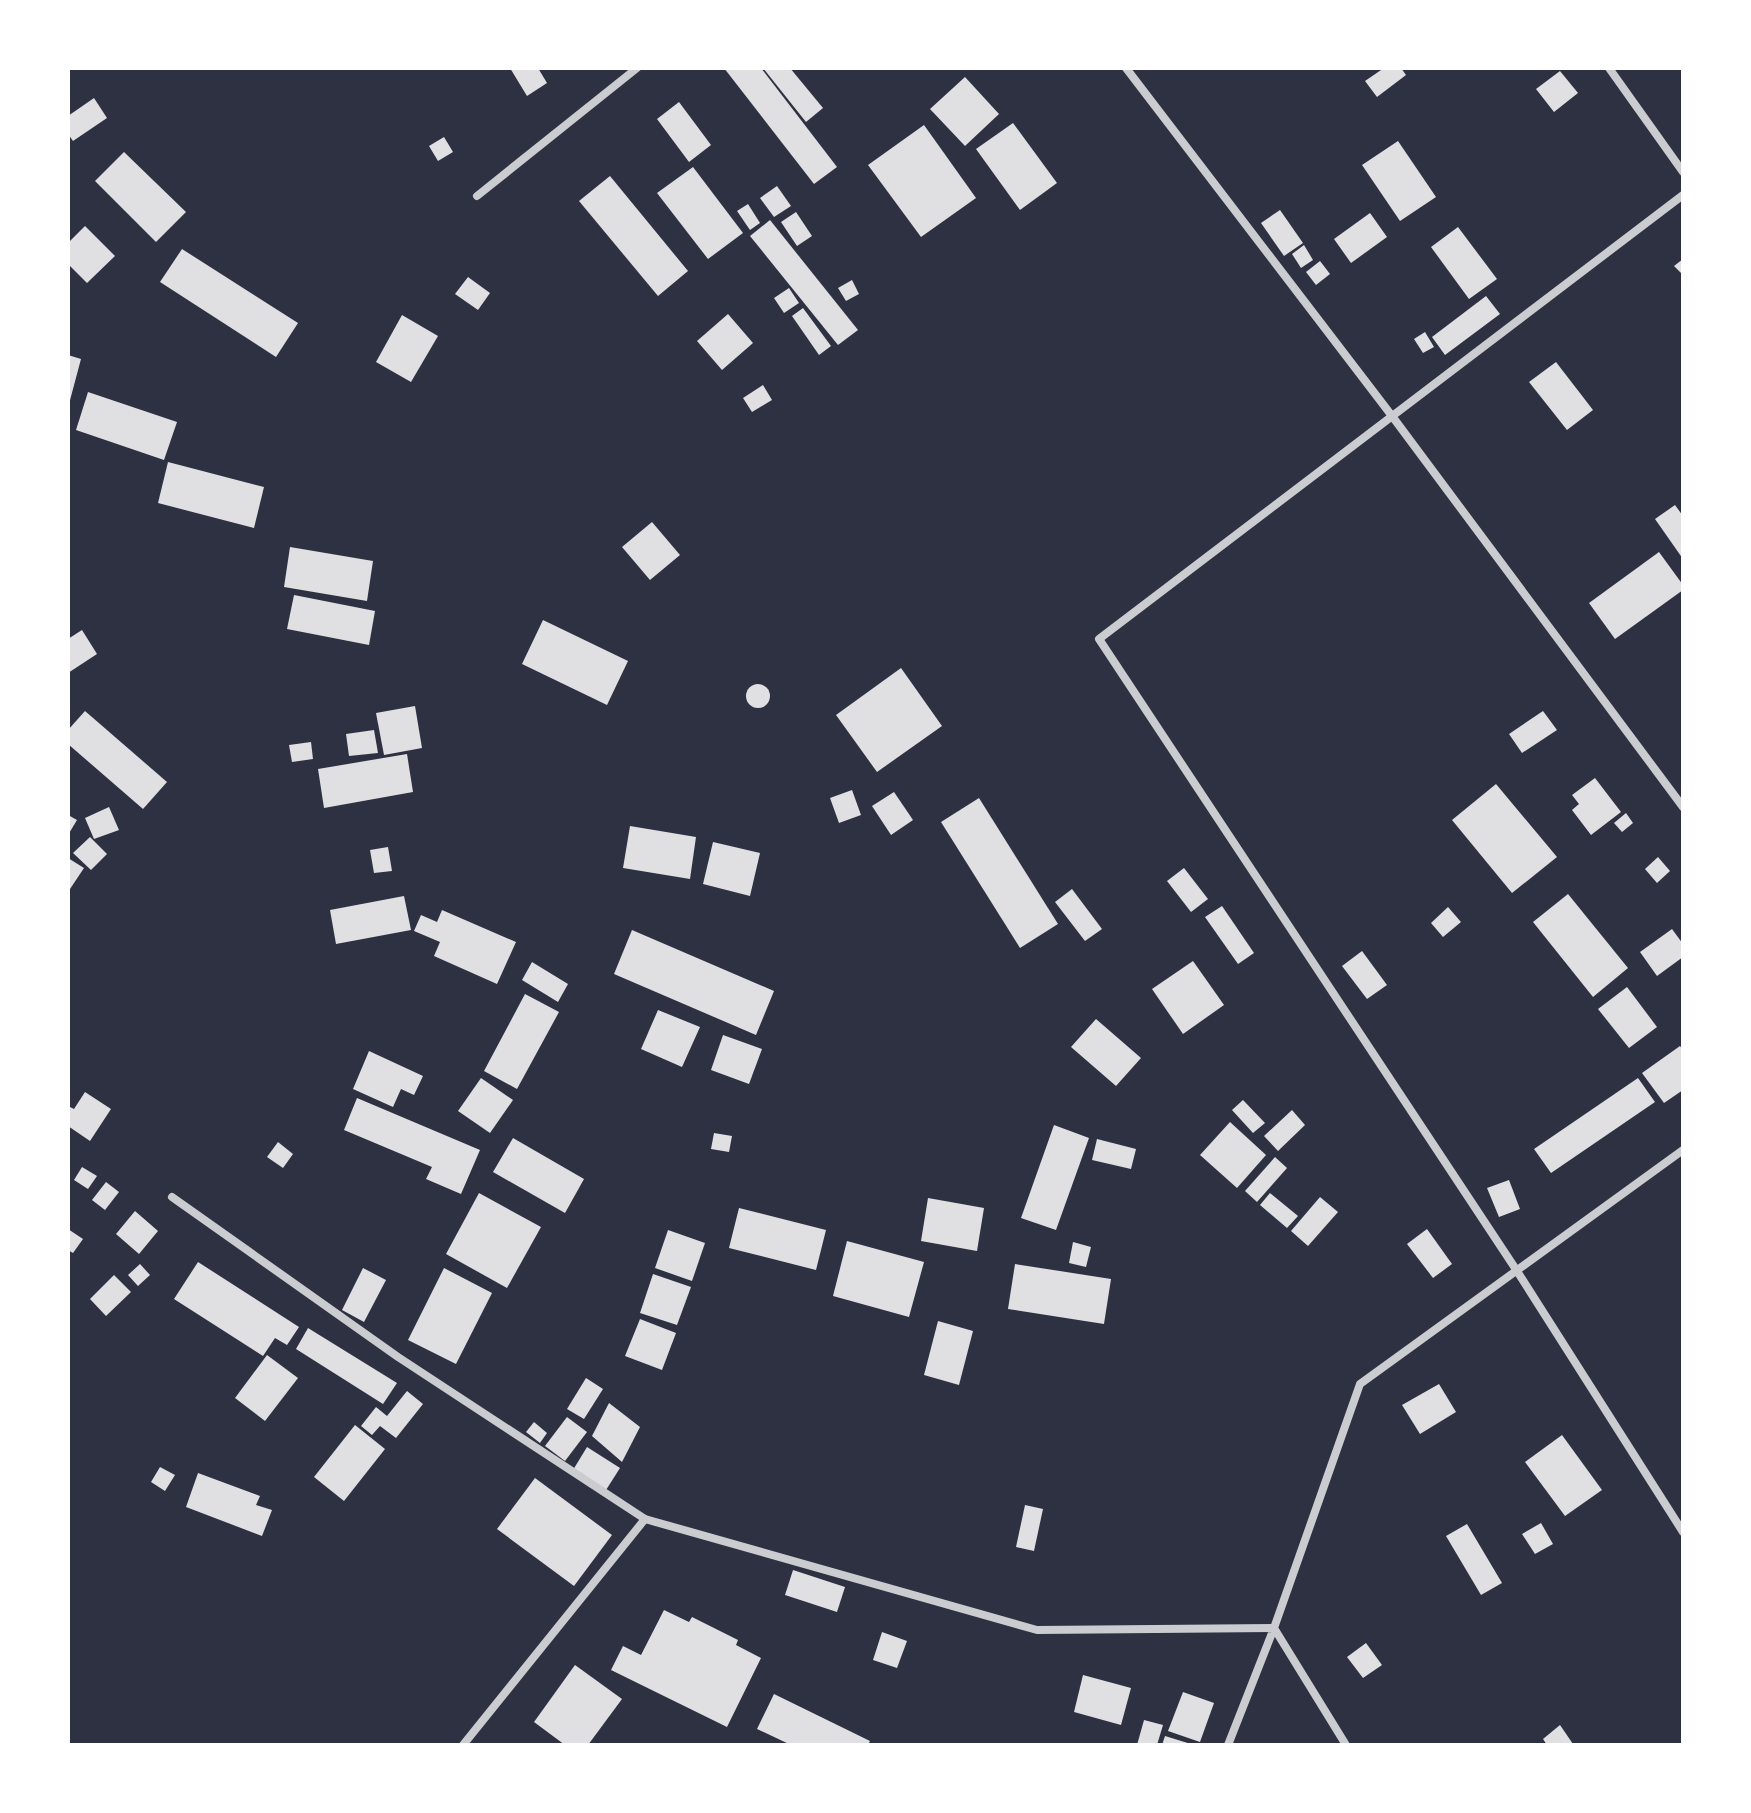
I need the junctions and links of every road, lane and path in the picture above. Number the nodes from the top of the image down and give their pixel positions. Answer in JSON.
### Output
{"nodes":[{"id":1,"x":637,"y":68,"type":"edge"},
{"id":2,"x":1126,"y":68,"type":"edge"},
{"id":3,"x":1609,"y":68,"type":"edge"},
{"id":4,"x":1683,"y":172,"type":"edge"},
{"id":5,"x":1683,"y":195,"type":"edge"},
{"id":6,"x":477,"y":196,"type":"dead end"},
{"id":7,"x":1392,"y":416,"type":"junction"},
{"id":8,"x":1683,"y":807,"type":"edge"},
{"id":9,"x":1683,"y":1150,"type":"edge"},
{"id":10,"x":172,"y":1197,"type":"dead end"},
{"id":11,"x":1517,"y":1271,"type":"junction"},
{"id":12,"x":645,"y":1519,"type":"junction"},
{"id":13,"x":1683,"y":1532,"type":"edge"},
{"id":14,"x":1274,"y":1628,"type":"junction"},
{"id":15,"x":463,"y":1745,"type":"edge"},
{"id":16,"x":1228,"y":1745,"type":"edge"},
{"id":17,"x":1346,"y":1745,"type":"edge"}],
"edges":[{"from":1,"to":6,"type":"street"},
{"from":2,"to":7,"type":"street"},
{"from":3,"to":4,"type":"street"},
{"from":5,"to":7,"type":"street"},
{"from":7,"to":8,"type":"street"},
{"from":7,"to":11,"type":"street"},
{"from":9,"to":11,"type":"street"},
{"from":10,"to":12,"type":"street"},
{"from":11,"to":13,"type":"street"},
{"from":11,"to":14,"type":"street"},
{"from":12,"to":14,"type":"street"},
{"from":12,"to":15,"type":"street"},
{"from":14,"to":16,"type":"street"},
{"from":14,"to":17,"type":"street"}]}
